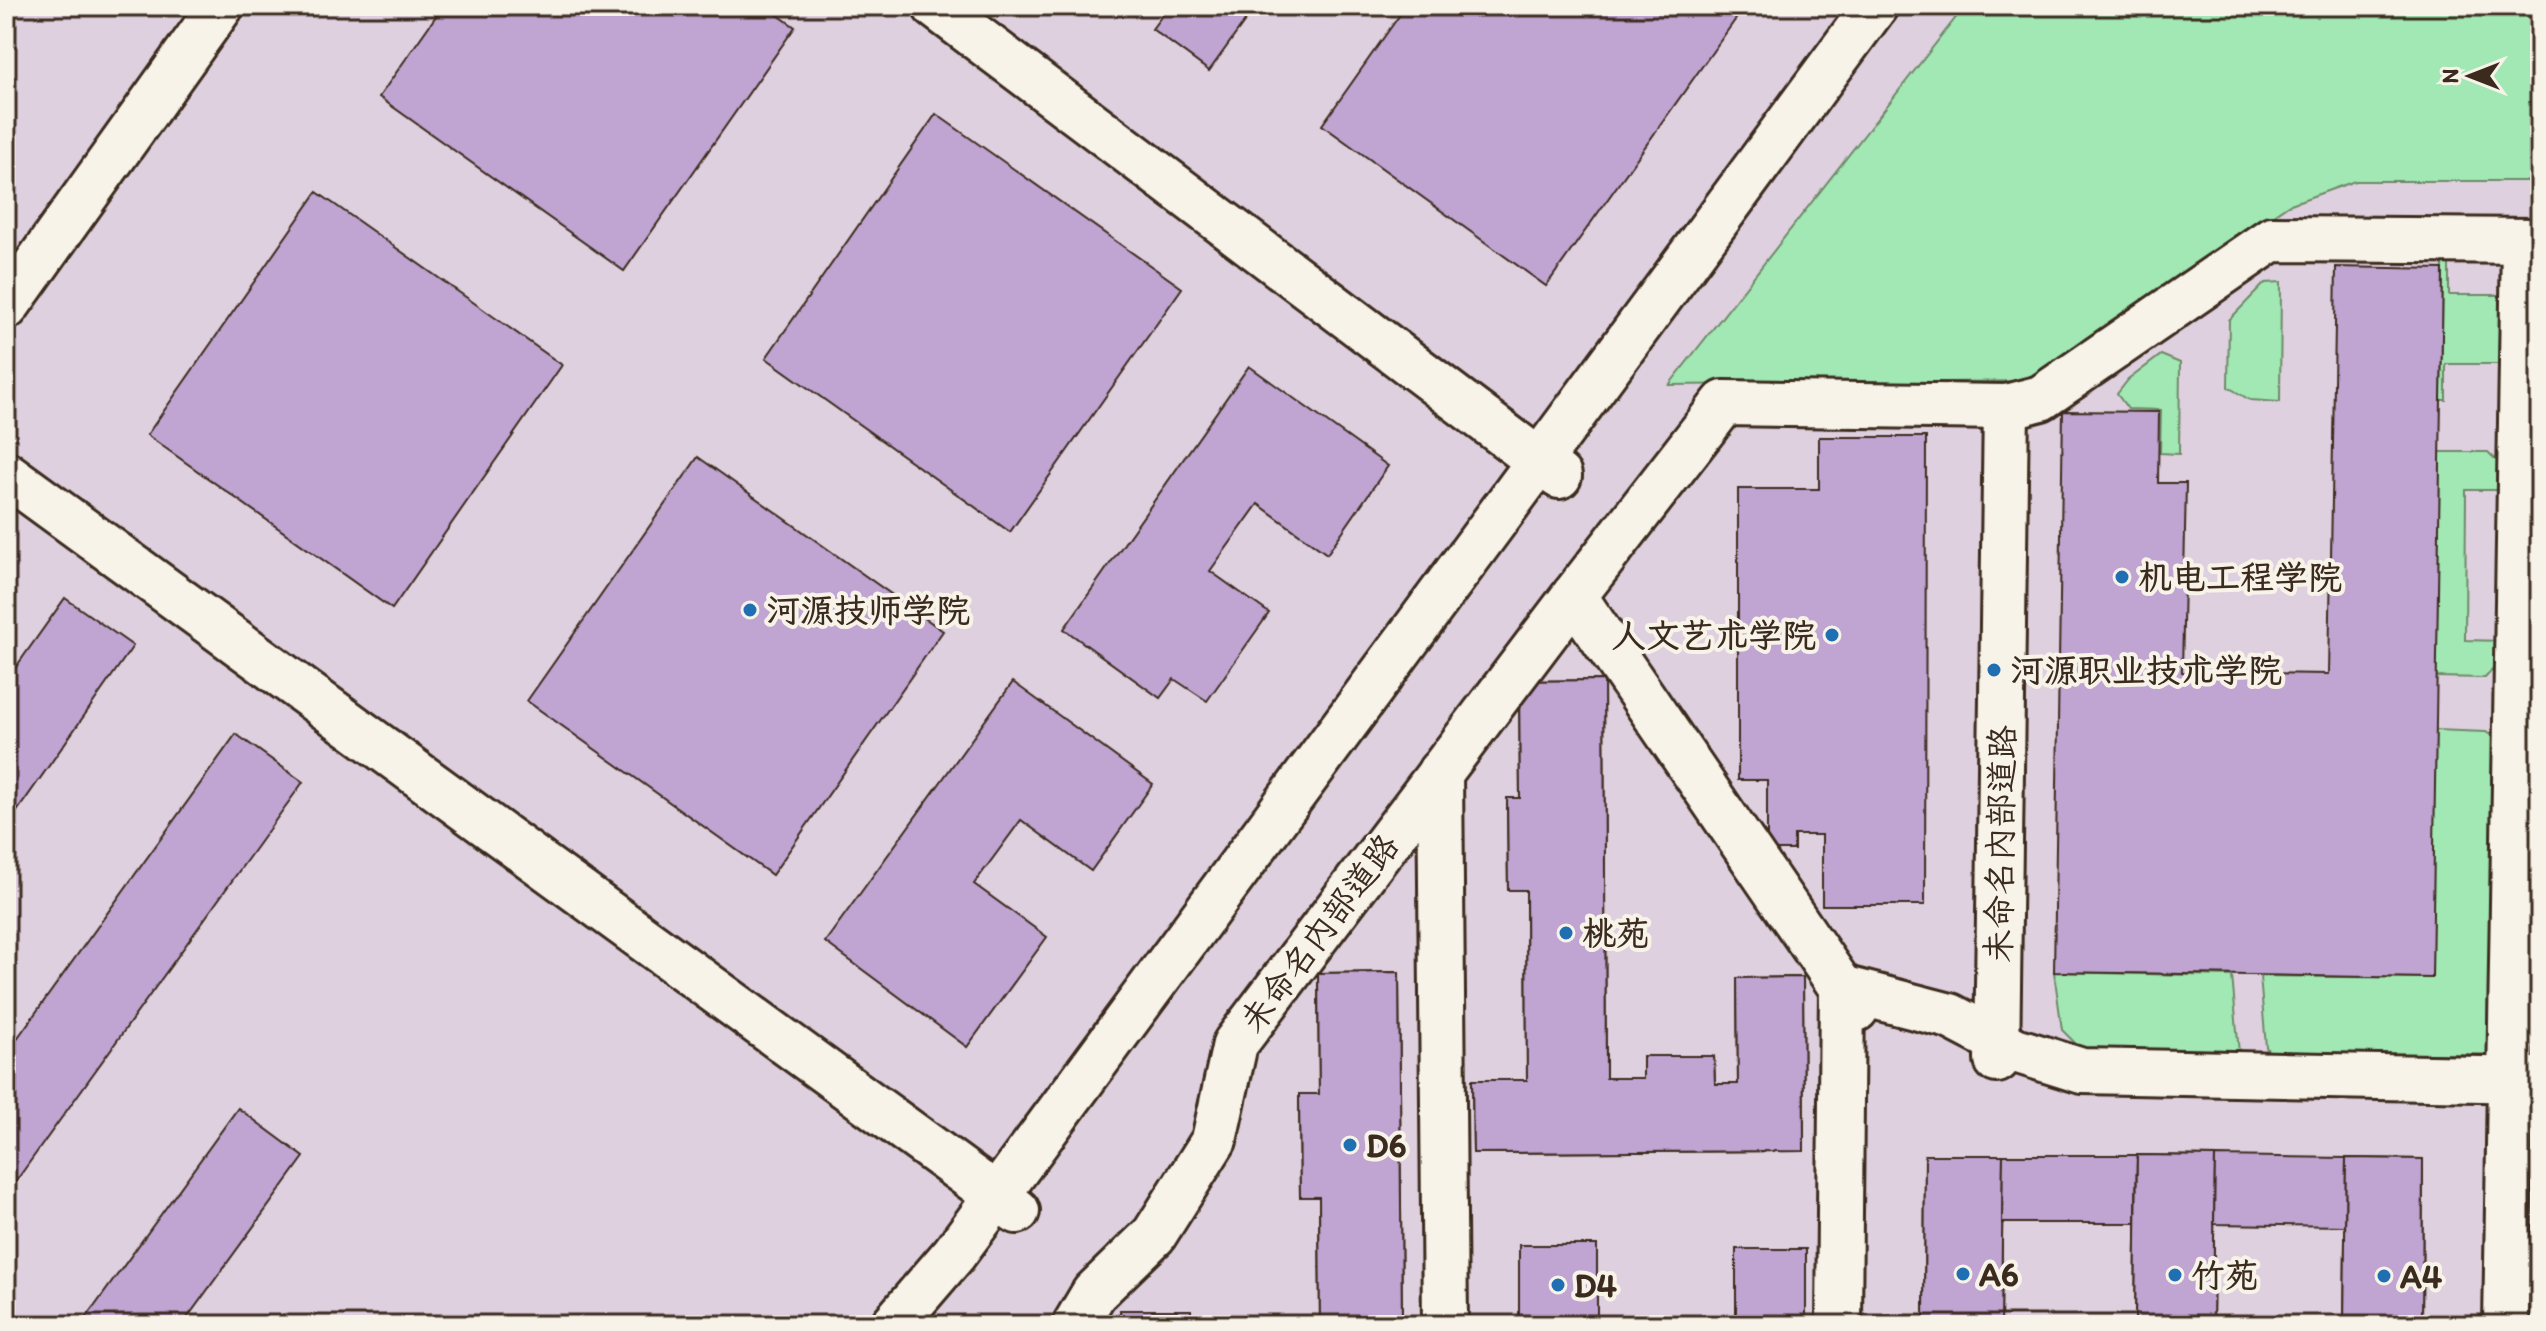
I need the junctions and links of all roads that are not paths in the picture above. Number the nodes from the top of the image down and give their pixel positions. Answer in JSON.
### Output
{"nodes":[{"id":1,"x":221,"y":6,"type":"edge"},
{"id":2,"x":935,"y":6,"type":"edge"},
{"id":3,"x":1875,"y":6,"type":"edge"},
{"id":4,"x":1904,"y":6,"type":"edge"},
{"id":5,"x":2532,"y":241,"type":"edge"},
{"id":6,"x":6,"y":307,"type":"edge"},
{"id":7,"x":2006,"y":407,"type":"junction"},
{"id":8,"x":1549,"y":468,"type":"junction"},
{"id":9,"x":2540,"y":471,"type":"edge"},
{"id":10,"x":6,"y":474,"type":"edge"},
{"id":11,"x":1574,"y":596,"type":"junction"},
{"id":12,"x":1430,"y":786,"type":"junction"},
{"id":13,"x":1849,"y":999,"type":"junction"},
{"id":14,"x":1997,"y":1050,"type":"junction"},
{"id":15,"x":2520,"y":1089,"type":"junction"},
{"id":16,"x":1007,"y":1203,"type":"junction"},
{"id":17,"x":893,"y":1325,"type":"edge"},
{"id":18,"x":929,"y":1325,"type":"edge"},
{"id":19,"x":1075,"y":1325,"type":"edge"},
{"id":20,"x":1422,"y":1325,"type":"edge"},
{"id":21,"x":1445,"y":1325,"type":"edge"},
{"id":22,"x":1839,"y":1325,"type":"edge"},
{"id":23,"x":1854,"y":1325,"type":"edge"},
{"id":24,"x":2506,"y":1325,"type":"edge"},
{"id":25,"x":2528,"y":1325,"type":"edge"}],
"edges":[{"from":1,"to":6,"type":"street"},
{"from":2,"to":8,"type":"street"},
{"from":3,"to":8,"type":"street"},
{"from":4,"to":8,"type":"street"},
{"from":5,"to":7,"type":"street","name":"未命名内部道路"},
{"from":5,"to":15,"type":"street"},
{"from":7,"to":11,"type":"street","name":"未命名内部道路"},
{"from":7,"to":14,"type":"street","name":"未命名内部道路"},
{"from":8,"to":16,"type":"street"},
{"from":9,"to":15,"type":"street"},
{"from":10,"to":16,"type":"street"},
{"from":11,"to":12,"type":"street","name":"未命名内部道路"},
{"from":11,"to":13,"type":"street"},
{"from":12,"to":19,"type":"street","name":"未命名内部道路"},
{"from":12,"to":20,"type":"street"},
{"from":12,"to":21,"type":"street"},
{"from":13,"to":14,"type":"street"},
{"from":13,"to":22,"type":"street"},
{"from":13,"to":23,"type":"street"},
{"from":14,"to":15,"type":"street"},
{"from":15,"to":24,"type":"street"},
{"from":15,"to":25,"type":"street"},
{"from":16,"to":17,"type":"street"},
{"from":16,"to":18,"type":"street"}]}
